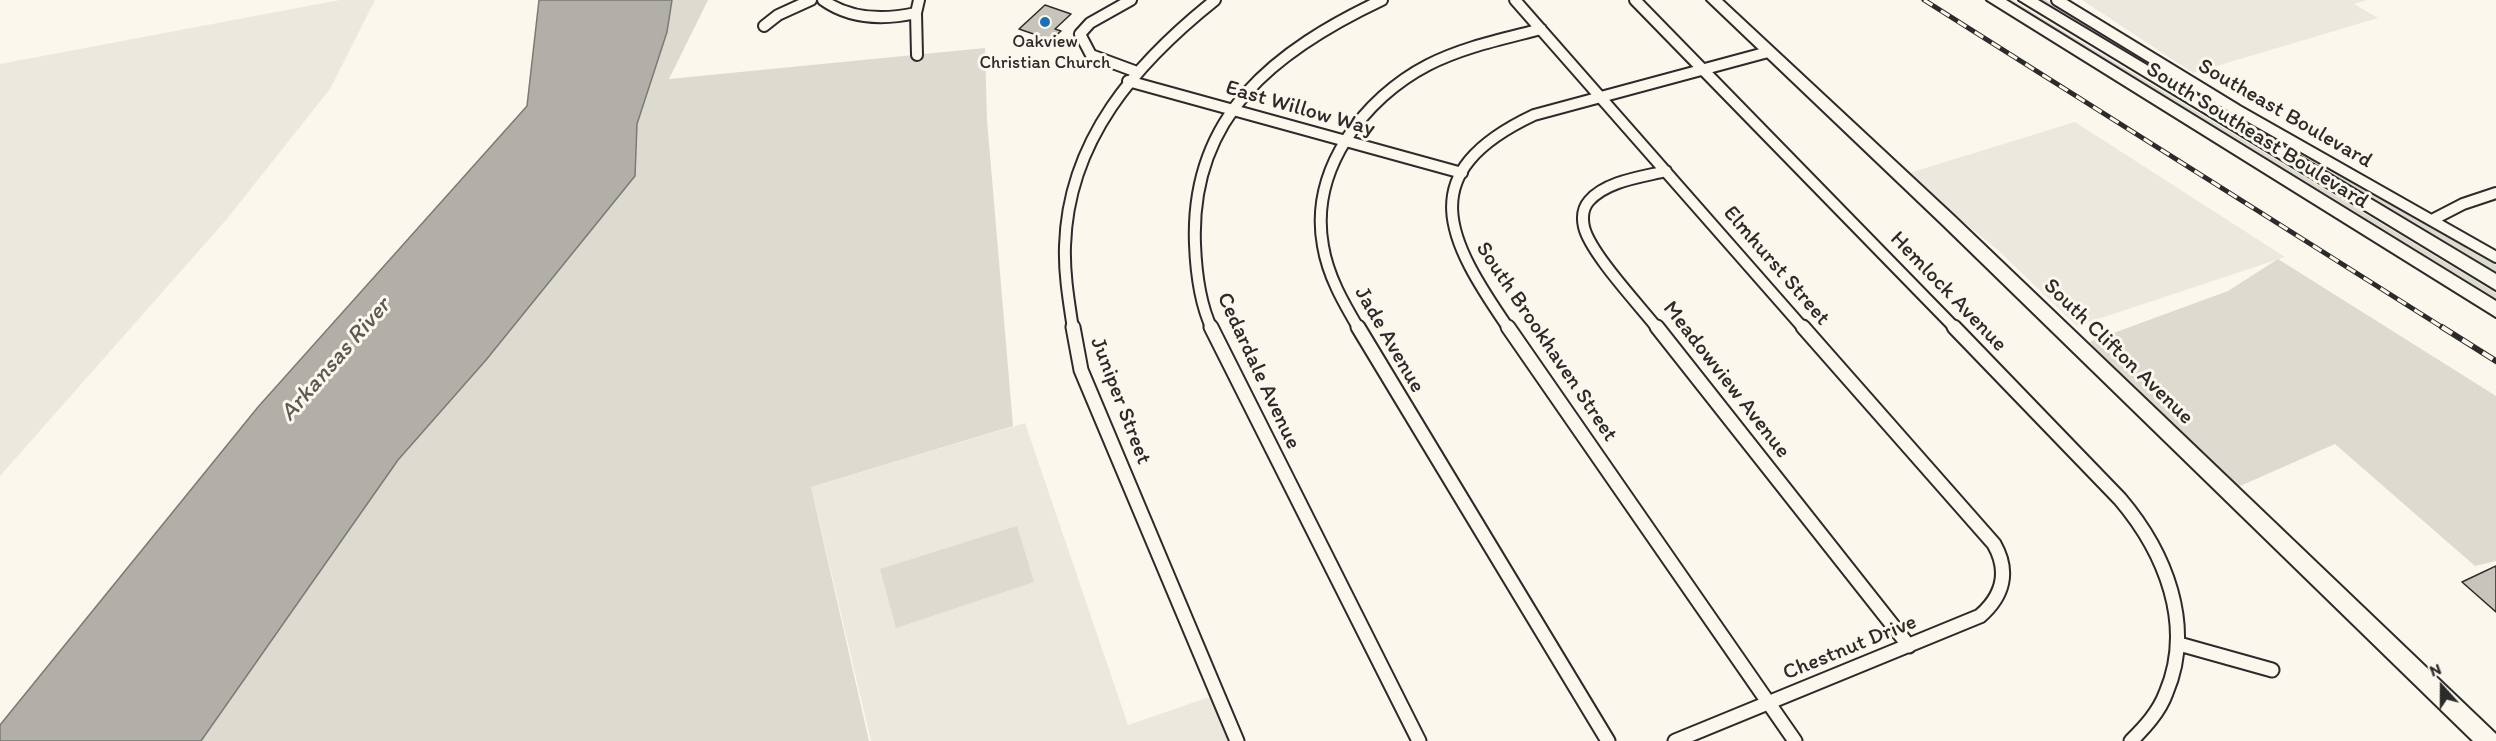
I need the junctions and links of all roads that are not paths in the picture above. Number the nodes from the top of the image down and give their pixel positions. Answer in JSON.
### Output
{"nodes":[{"id":1,"x":812,"y":0,"type":"edge"},
{"id":2,"x":823,"y":0,"type":"edge"},
{"id":3,"x":919,"y":0,"type":"edge"},
{"id":4,"x":1131,"y":0,"type":"edge"},
{"id":5,"x":1215,"y":0,"type":"edge"},
{"id":6,"x":1382,"y":0,"type":"edge"},
{"id":7,"x":1515,"y":0,"type":"edge"},
{"id":8,"x":1635,"y":0,"type":"edge"},
{"id":9,"x":1714,"y":0,"type":"edge"},
{"id":10,"x":1995,"y":0,"type":"edge"},
{"id":11,"x":2027,"y":0,"type":"edge"},
{"id":12,"x":2057,"y":0,"type":"edge"},
{"id":13,"x":916,"y":13,"type":"junction"},
{"id":14,"x":764,"y":26,"type":"dead end"},
{"id":15,"x":1541,"y":29,"type":"junction"},
{"id":16,"x":1768,"y":52,"type":"junction"},
{"id":17,"x":917,"y":55,"type":"dead end"},
{"id":18,"x":1703,"y":70,"type":"junction"},
{"id":19,"x":1137,"y":72,"type":"junction"},
{"id":20,"x":1128,"y":81,"type":"junction"},
{"id":21,"x":1602,"y":97,"type":"junction"},
{"id":22,"x":1232,"y":110,"type":"junction"},
{"id":23,"x":1345,"y":141,"type":"junction"},
{"id":24,"x":1665,"y":171,"type":"junction"},
{"id":25,"x":1462,"y":173,"type":"junction"},
{"id":26,"x":2496,"y":193,"type":"edge"},
{"id":27,"x":2432,"y":220,"type":"junction"},
{"id":28,"x":2496,"y":257,"type":"edge"},
{"id":29,"x":2496,"y":283,"type":"edge"},
{"id":30,"x":2496,"y":310,"type":"edge"},
{"id":31,"x":2002,"y":561,"type":"joint"},
{"id":32,"x":2179,"y":644,"type":"junction"},
{"id":33,"x":1909,"y":646,"type":"junction"},
{"id":34,"x":2272,"y":670,"type":"dead end"},
{"id":35,"x":1770,"y":703,"type":"junction"},
{"id":36,"x":2484,"y":736,"type":"edge"},
{"id":37,"x":1237,"y":741,"type":"edge"},
{"id":38,"x":1419,"y":741,"type":"edge"},
{"id":39,"x":1608,"y":741,"type":"edge"},
{"id":40,"x":1675,"y":741,"type":"edge"},
{"id":41,"x":1796,"y":741,"type":"edge"},
{"id":42,"x":2131,"y":741,"type":"edge"}],
"edges":[{"from":1,"to":14,"type":"street"},
{"from":2,"to":13,"type":"street"},
{"from":3,"to":13,"type":"street"},
{"from":4,"to":19,"type":"street"},
{"from":5,"to":19,"type":"street","name":"Juniper Street"},
{"from":6,"to":22,"type":"street","name":"Cedardale Avenue"},
{"from":7,"to":15,"type":"street","name":"Elmhurst Street"},
{"from":8,"to":18,"type":"street","name":"Hemlock Avenue"},
{"from":9,"to":16,"type":"street","name":"South Clifton Avenue"},
{"from":10,"to":30,"type":"main road","name":"South Southeast Boulevard"},
{"from":11,"to":29,"type":"main road","name":"South Southeast Boulevard"},
{"from":12,"to":27,"type":"street","name":"Southeast Boulevard"},
{"from":13,"to":17,"type":"street"},
{"from":15,"to":21,"type":"street","name":"Elmhurst Street"},
{"from":15,"to":23,"type":"street","name":"Jade Avenue"},
{"from":16,"to":18,"type":"street","name":"South Brookhaven Street"},
{"from":16,"to":36,"type":"street","name":"South Clifton Avenue"},
{"from":18,"to":21,"type":"street","name":"South Brookhaven Street"},
{"from":18,"to":32,"type":"street","name":"Hemlock Avenue"},
{"from":19,"to":20,"type":"street","name":"Juniper Street"},
{"from":20,"to":22,"type":"street","name":"East Willow Way"},
{"from":20,"to":37,"type":"street","name":"Juniper Street"},
{"from":21,"to":24,"type":"street","name":"Elmhurst Street"},
{"from":21,"to":25,"type":"street","name":"South Brookhaven Street"},
{"from":22,"to":23,"type":"street","name":"East Willow Way"},
{"from":22,"to":38,"type":"street","name":"Cedardale Avenue"},
{"from":23,"to":25,"type":"street","name":"East Willow Way"},
{"from":23,"to":39,"type":"street","name":"Jade Avenue"},
{"from":24,"to":31,"type":"street","name":"Elmhurst Street"},
{"from":24,"to":33,"type":"street","name":"Meadowview Avenue"},
{"from":25,"to":35,"type":"street","name":"South Brookhaven Street"},
{"from":26,"to":27,"type":"street"},
{"from":27,"to":28,"type":"street","name":"Southeast Boulevard"},
{"from":31,"to":33,"type":"street","name":"Chestnut Drive"},
{"from":32,"to":34,"type":"street"},
{"from":32,"to":42,"type":"street","name":"Hemlock Avenue"},
{"from":33,"to":35,"type":"street","name":"Chestnut Drive"},
{"from":35,"to":40,"type":"street","name":"Chestnut Drive"},
{"from":35,"to":41,"type":"street","name":"South Brookhaven Street"}]}
